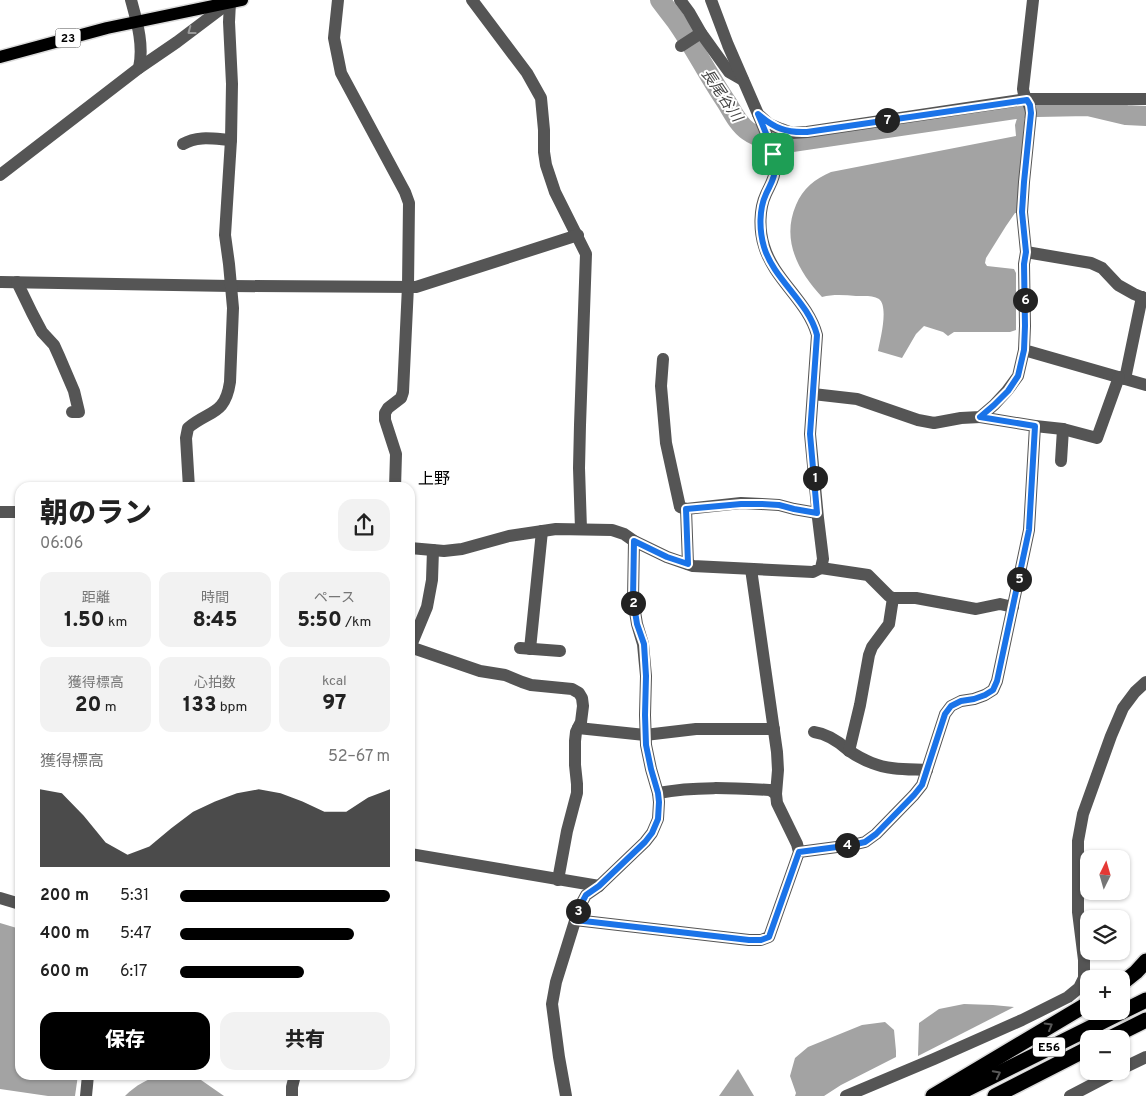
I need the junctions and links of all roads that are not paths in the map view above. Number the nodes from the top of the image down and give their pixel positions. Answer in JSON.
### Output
{"nodes":[{"id":1,"x":131,"y":0,"type":"edge"},
{"id":2,"x":338,"y":0,"type":"edge"},
{"id":3,"x":472,"y":0,"type":"edge"},
{"id":4,"x":680,"y":0,"type":"edge"},
{"id":5,"x":711,"y":0,"type":"edge"},
{"id":6,"x":1032,"y":0,"type":"edge"},
{"id":7,"x":234,"y":1,"type":"edge"},
{"id":8,"x":137,"y":22,"type":"junction"},
{"id":9,"x":701,"y":33,"type":"junction"},
{"id":10,"x":681,"y":46,"type":"dead end"},
{"id":11,"x":0,"y":57,"type":"edge"},
{"id":12,"x":139,"y":68,"type":"junction"},
{"id":13,"x":743,"y":80,"type":"junction"},
{"id":14,"x":1146,"y":99,"type":"edge"},
{"id":15,"x":1027,"y":100,"type":"junction"},
{"id":16,"x":758,"y":114,"type":"junction"},
{"id":17,"x":231,"y":140,"type":"junction"},
{"id":18,"x":183,"y":144,"type":"dead end"},
{"id":19,"x":0,"y":175,"type":"edge"},
{"id":20,"x":578,"y":235,"type":"junction"},
{"id":21,"x":1026,"y":252,"type":"junction"},
{"id":22,"x":0,"y":282,"type":"edge"},
{"id":23,"x":18,"y":282,"type":"junction"},
{"id":24,"x":231,"y":286,"type":"junction"},
{"id":25,"x":408,"y":286,"type":"junction"},
{"id":26,"x":1144,"y":298,"type":"edge"},
{"id":27,"x":1024,"y":350,"type":"junction"},
{"id":28,"x":663,"y":358,"type":"dead end"},
{"id":29,"x":1122,"y":378,"type":"junction"},
{"id":30,"x":1146,"y":385,"type":"edge"},
{"id":31,"x":813,"y":394,"type":"junction"},
{"id":32,"x":72,"y":412,"type":"dead end"},
{"id":33,"x":980,"y":417,"type":"junction"},
{"id":34,"x":1035,"y":426,"type":"junction"},
{"id":35,"x":1063,"y":429,"type":"junction"},
{"id":36,"x":1061,"y":461,"type":"dead end"},
{"id":37,"x":190,"y":482,"type":"edge"},
{"id":38,"x":395,"y":482,"type":"edge"},
{"id":39,"x":686,"y":509,"type":"junction"},
{"id":40,"x":0,"y":512,"type":"edge"},
{"id":41,"x":15,"y":512,"type":"edge"},
{"id":42,"x":817,"y":513,"type":"junction"},
{"id":43,"x":581,"y":529,"type":"junction"},
{"id":44,"x":542,"y":531,"type":"junction"},
{"id":45,"x":634,"y":541,"type":"junction"},
{"id":46,"x":415,"y":548,"type":"edge"},
{"id":47,"x":433,"y":550,"type":"junction"},
{"id":48,"x":688,"y":564,"type":"junction"},
{"id":49,"x":821,"y":568,"type":"junction"},
{"id":50,"x":751,"y":569,"type":"junction"},
{"id":51,"x":894,"y":598,"type":"junction"},
{"id":52,"x":1013,"y":607,"type":"junction"},
{"id":53,"x":415,"y":636,"type":"edge"},
{"id":54,"x":415,"y":650,"type":"edge"},
{"id":55,"x":560,"y":651,"type":"dead end"},
{"id":56,"x":1146,"y":682,"type":"edge"},
{"id":57,"x":578,"y":728,"type":"junction"},
{"id":58,"x":774,"y":729,"type":"junction"},
{"id":59,"x":814,"y":732,"type":"dead end"},
{"id":60,"x":646,"y":735,"type":"junction"},
{"id":61,"x":849,"y":751,"type":"junction"},
{"id":62,"x":926,"y":770,"type":"junction"},
{"id":63,"x":658,"y":793,"type":"junction"},
{"id":64,"x":776,"y":794,"type":"junction"},
{"id":65,"x":799,"y":852,"type":"junction"},
{"id":66,"x":415,"y":855,"type":"edge"},
{"id":67,"x":558,"y":880,"type":"junction"},
{"id":68,"x":599,"y":886,"type":"junction"},
{"id":69,"x":0,"y":898,"type":"edge"},
{"id":70,"x":15,"y":902,"type":"edge"},
{"id":71,"x":575,"y":920,"type":"junction"},
{"id":72,"x":1146,"y":961,"type":"edge"},
{"id":73,"x":1130,"y":977,"type":"edge"},
{"id":74,"x":1146,"y":1000,"type":"edge"},
{"id":75,"x":1080,"y":1008,"type":"edge"},
{"id":76,"x":1146,"y":1020,"type":"edge"},
{"id":77,"x":1146,"y":1028,"type":"edge"},
{"id":78,"x":1126,"y":1030,"type":"edge"},
{"id":79,"x":1130,"y":1036,"type":"edge"},
{"id":80,"x":1080,"y":1053,"type":"edge"},
{"id":81,"x":1146,"y":1057,"type":"edge"},
{"id":82,"x":1080,"y":1060,"type":"edge"},
{"id":83,"x":1130,"y":1065,"type":"edge"},
{"id":84,"x":88,"y":1080,"type":"edge"},
{"id":85,"x":294,"y":1080,"type":"edge"},
{"id":86,"x":1101,"y":1080,"type":"edge"},
{"id":87,"x":86,"y":1096,"type":"edge"},
{"id":88,"x":292,"y":1096,"type":"edge"},
{"id":89,"x":566,"y":1096,"type":"edge"},
{"id":90,"x":846,"y":1096,"type":"edge"},
{"id":91,"x":933,"y":1096,"type":"edge"},
{"id":92,"x":953,"y":1096,"type":"edge"},
{"id":93,"x":997,"y":1096,"type":"edge"},
{"id":94,"x":1070,"y":1096,"type":"edge"}],
"edges":[{"from":1,"to":8,"type":"street"},
{"from":2,"to":25,"type":"street"},
{"from":3,"to":20,"type":"street"},
{"from":4,"to":9,"type":"street"},
{"from":5,"to":13,"type":"street"},
{"from":6,"to":15,"type":"street"},
{"from":7,"to":8,"type":"main road","number":"23"},
{"from":7,"to":12,"type":"street","one_way":true},
{"from":7,"to":17,"type":"street"},
{"from":8,"to":11,"type":"main road","number":"23"},
{"from":8,"to":12,"type":"street"},
{"from":9,"to":10,"type":"street"},
{"from":9,"to":13,"type":"street"},
{"from":12,"to":19,"type":"street"},
{"from":13,"to":16,"type":"street"},
{"from":14,"to":15,"type":"street"},
{"from":15,"to":16,"type":"street"},
{"from":15,"to":21,"type":"street"},
{"from":16,"to":31,"type":"street"},
{"from":17,"to":18,"type":"street"},
{"from":17,"to":24,"type":"street"},
{"from":20,"to":25,"type":"street"},
{"from":20,"to":43,"type":"street"},
{"from":21,"to":26,"type":"street"},
{"from":21,"to":27,"type":"street"},
{"from":22,"to":23,"type":"street"},
{"from":23,"to":24,"type":"street"},
{"from":23,"to":32,"type":"street"},
{"from":24,"to":25,"type":"street"},
{"from":24,"to":37,"type":"street"},
{"from":25,"to":38,"type":"street"},
{"from":26,"to":29,"type":"street"},
{"from":27,"to":29,"type":"street"},
{"from":27,"to":33,"type":"street"},
{"from":28,"to":39,"type":"street"},
{"from":29,"to":30,"type":"street"},
{"from":29,"to":35,"type":"street"},
{"from":31,"to":33,"type":"street"},
{"from":31,"to":42,"type":"street"},
{"from":33,"to":34,"type":"street"},
{"from":34,"to":35,"type":"street"},
{"from":34,"to":52,"type":"street"},
{"from":35,"to":36,"type":"street"},
{"from":39,"to":42,"type":"street"},
{"from":39,"to":48,"type":"street"},
{"from":40,"to":41,"type":"street"},
{"from":42,"to":49,"type":"street"},
{"from":43,"to":44,"type":"street"},
{"from":43,"to":45,"type":"street"},
{"from":44,"to":47,"type":"street"},
{"from":44,"to":55,"type":"street"},
{"from":45,"to":48,"type":"street"},
{"from":45,"to":60,"type":"street"},
{"from":46,"to":47,"type":"street"},
{"from":47,"to":53,"type":"street"},
{"from":48,"to":50,"type":"street"},
{"from":49,"to":50,"type":"street"},
{"from":49,"to":51,"type":"street"},
{"from":50,"to":58,"type":"street"},
{"from":51,"to":52,"type":"street"},
{"from":51,"to":61,"type":"street"},
{"from":52,"to":62,"type":"street"},
{"from":54,"to":57,"type":"street"},
{"from":56,"to":90,"type":"street"},
{"from":57,"to":60,"type":"street"},
{"from":57,"to":67,"type":"street"},
{"from":58,"to":60,"type":"street"},
{"from":58,"to":64,"type":"street"},
{"from":59,"to":61,"type":"street"},
{"from":60,"to":63,"type":"street"},
{"from":61,"to":62,"type":"street"},
{"from":62,"to":65,"type":"street"},
{"from":63,"to":64,"type":"street"},
{"from":63,"to":68,"type":"street"},
{"from":64,"to":65,"type":"street"},
{"from":65,"to":71,"type":"street"},
{"from":66,"to":67,"type":"street"},
{"from":67,"to":68,"type":"street"},
{"from":68,"to":71,"type":"street"},
{"from":69,"to":70,"type":"street"},
{"from":71,"to":89,"type":"street"},
{"from":72,"to":73,"type":"highway"},
{"from":92,"to":74,"type":"highway","number":"E56","one_way":true},
{"from":91,"to":75,"type":"highway","one_way":true},
{"from":76,"to":78,"type":"highway"},
{"from":77,"to":79,"type":"highway"},
{"from":80,"to":93,"type":"highway","number":"E56"},
{"from":81,"to":83,"type":"street"},
{"from":82,"to":93,"type":"highway"},
{"from":84,"to":87,"type":"street"},
{"from":85,"to":88,"type":"street"},
{"from":86,"to":94,"type":"street"}]}
